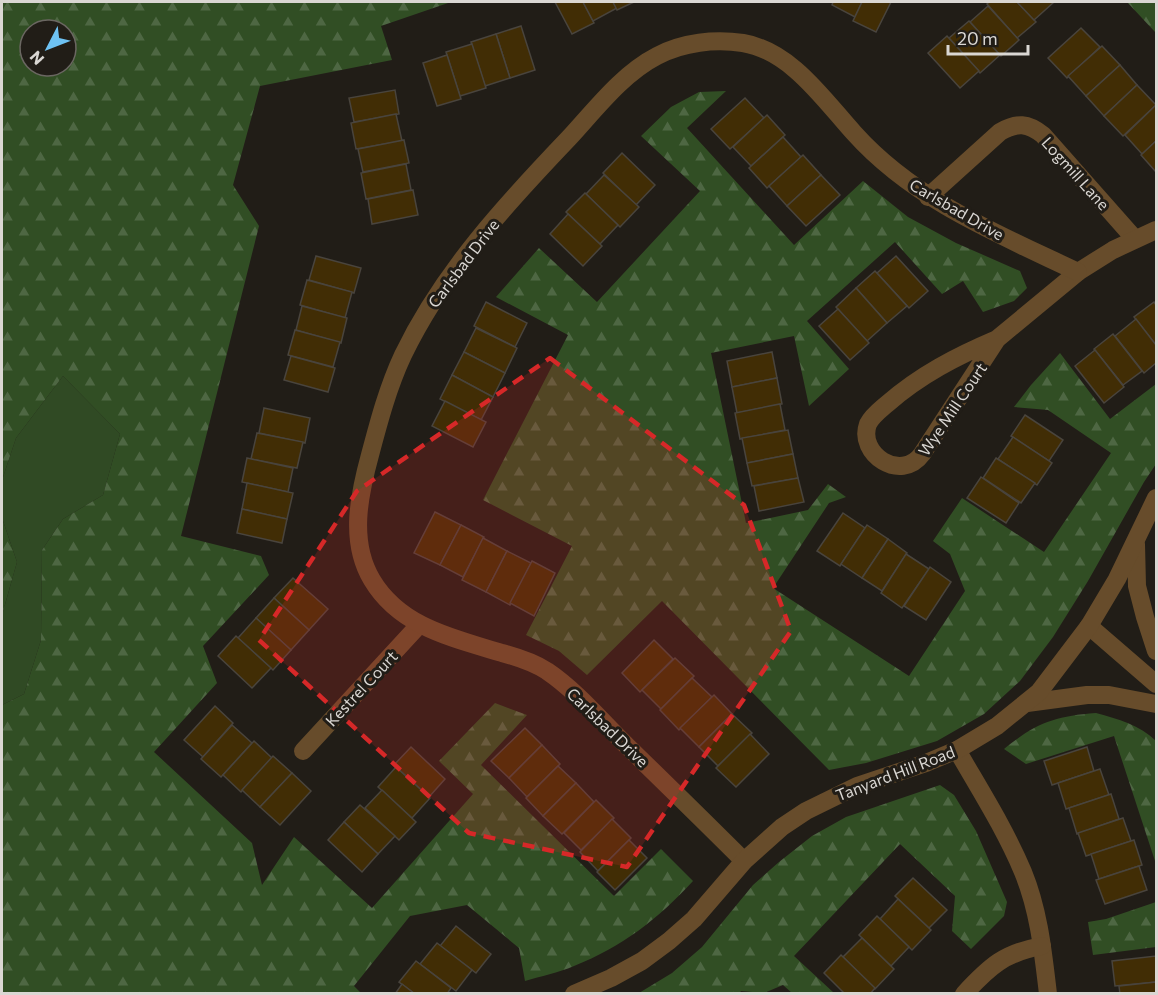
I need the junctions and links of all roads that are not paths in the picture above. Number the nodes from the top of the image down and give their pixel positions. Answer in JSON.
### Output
{"nodes":[{"id":1,"x":928,"y":197,"type":"junction"},
{"id":2,"x":1156,"y":230,"type":"edge"},
{"id":3,"x":1134,"y":238,"type":"junction"},
{"id":4,"x":1078,"y":272,"type":"junction"},
{"id":5,"x":998,"y":339,"type":"junction"},
{"id":6,"x":1156,"y":498,"type":"edge"},
{"id":7,"x":1136,"y":542,"type":"junction"},
{"id":8,"x":419,"y":625,"type":"junction"},
{"id":9,"x":1089,"y":626,"type":"junction"},
{"id":10,"x":1156,"y":651,"type":"edge"},
{"id":11,"x":1156,"y":684,"type":"edge"},
{"id":12,"x":1026,"y":704,"type":"junction"},
{"id":13,"x":1156,"y":704,"type":"edge"},
{"id":14,"x":957,"y":750,"type":"junction"},
{"id":15,"x":303,"y":751,"type":"dead end"},
{"id":16,"x":744,"y":861,"type":"junction"},
{"id":17,"x":1042,"y":946,"type":"junction"},
{"id":18,"x":574,"y":993,"type":"edge"},
{"id":19,"x":964,"y":993,"type":"edge"},
{"id":20,"x":1048,"y":993,"type":"edge"}],
"edges":[{"from":1,"to":3,"type":"street","name":"Logmill Lane"},
{"from":1,"to":4,"type":"street","name":"Carlsbad Drive"},
{"from":1,"to":8,"type":"street","name":"Carlsbad Drive"},
{"from":2,"to":3,"type":"street","name":"Wye Mill Court"},
{"from":3,"to":4,"type":"street","name":"Wye Mill Court"},
{"from":4,"to":5,"type":"street","name":"Wye Mill Court"},
{"from":5,"to":5,"type":"street","name":"Wye Mill Court"},
{"from":6,"to":7,"type":"street","name":"Tanyard Hill Road"},
{"from":7,"to":9,"type":"street","name":"Tanyard Hill Road"},
{"from":7,"to":10,"type":"street"},
{"from":8,"to":15,"type":"street","name":"Kestrel Court"},
{"from":8,"to":16,"type":"street","name":"Carlsbad Drive"},
{"from":9,"to":11,"type":"street"},
{"from":9,"to":12,"type":"street","name":"Tanyard Hill Road"},
{"from":12,"to":13,"type":"street"},
{"from":12,"to":14,"type":"street","name":"Tanyard Hill Road"},
{"from":14,"to":16,"type":"street","name":"Tanyard Hill Road"},
{"from":14,"to":17,"type":"street"},
{"from":16,"to":18,"type":"street","name":"Tanyard Hill Road"},
{"from":17,"to":19,"type":"street"},
{"from":17,"to":20,"type":"street"}]}
